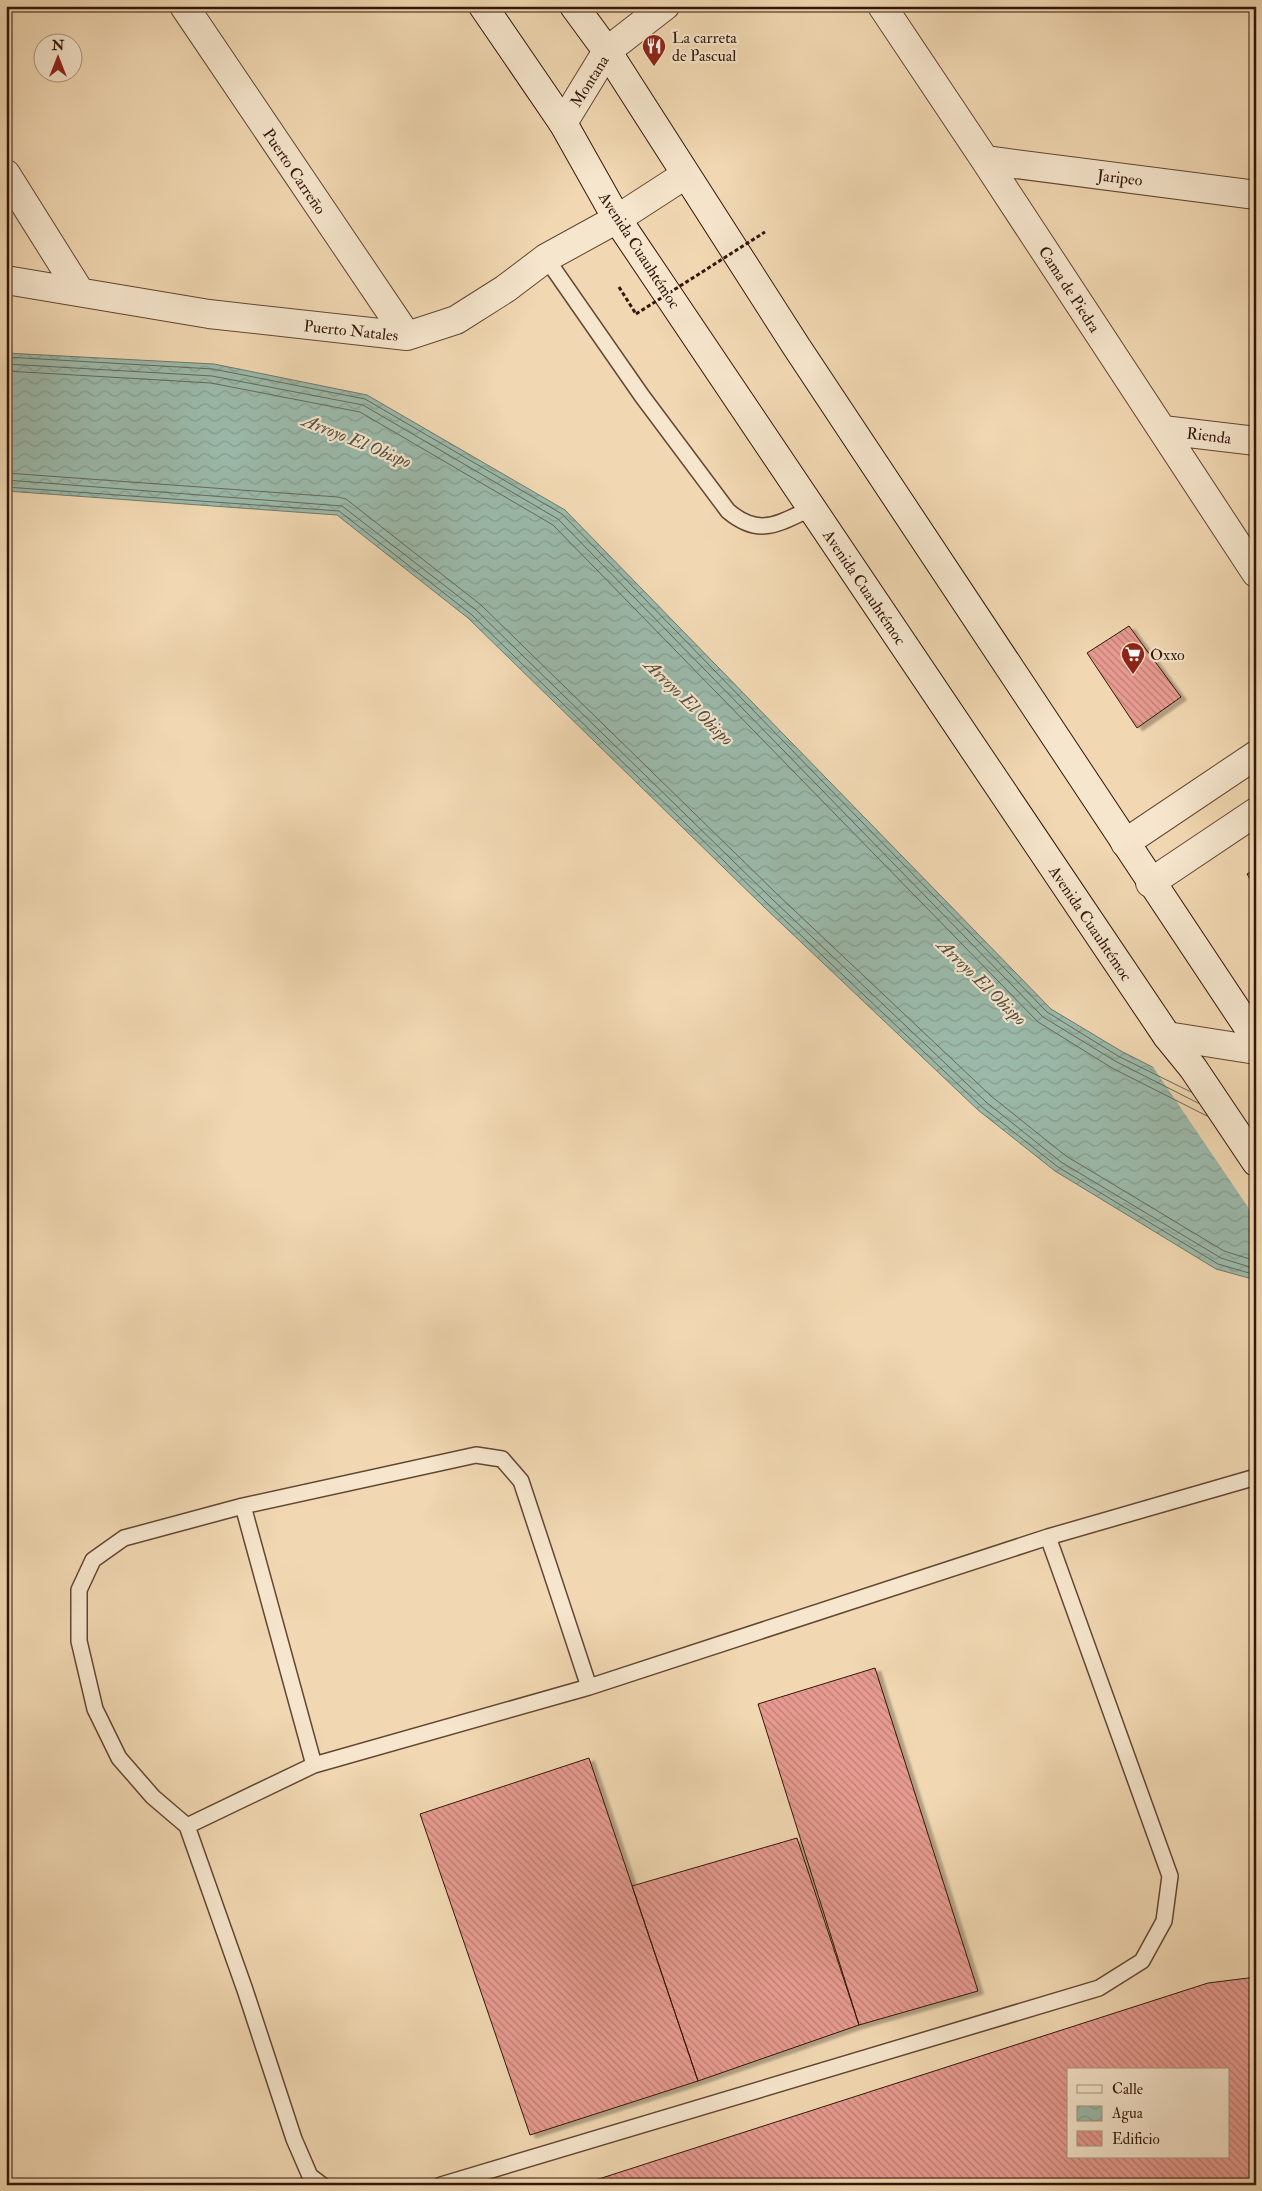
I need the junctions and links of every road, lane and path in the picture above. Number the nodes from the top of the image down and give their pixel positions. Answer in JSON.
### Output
{"nodes":[{"id":1,"x":184,"y":6,"type":"edge"},
{"id":2,"x":484,"y":6,"type":"edge"},
{"id":3,"x":574,"y":6,"type":"edge"},
{"id":4,"x":665,"y":6,"type":"edge"},
{"id":5,"x":882,"y":6,"type":"edge"},
{"id":6,"x":606,"y":52,"type":"junction"},
{"id":7,"x":563,"y":123,"type":"junction"},
{"id":8,"x":985,"y":160,"type":"junction"},
{"id":9,"x":6,"y":174,"type":"edge"},
{"id":10,"x":684,"y":175,"type":"junction"},
{"id":11,"x":1256,"y":195,"type":"edge"},
{"id":12,"x":617,"y":219,"type":"junction"},
{"id":13,"x":765,"y":232,"type":"dead end"},
{"id":14,"x":546,"y":258,"type":"junction"},
{"id":15,"x":6,"y":280,"type":"edge"},
{"id":16,"x":80,"y":292,"type":"junction"},
{"id":17,"x":636,"y":314,"type":"dead end"},
{"id":18,"x":407,"y":336,"type":"junction"},
{"id":19,"x":1163,"y":430,"type":"junction"},
{"id":20,"x":1256,"y":441,"type":"edge"},
{"id":21,"x":812,"y":508,"type":"junction"},
{"id":22,"x":1256,"y":574,"type":"edge"},
{"id":23,"x":1256,"y":755,"type":"edge"},
{"id":24,"x":1256,"y":812,"type":"edge"},
{"id":25,"x":1125,"y":843,"type":"junction"},
{"id":26,"x":1150,"y":883,"type":"junction"},
{"id":27,"x":1168,"y":1036,"type":"junction"},
{"id":28,"x":1256,"y":1039,"type":"edge"},
{"id":29,"x":1256,"y":1050,"type":"edge"},
{"id":30,"x":1256,"y":1162,"type":"edge"},
{"id":31,"x":1256,"y":1477,"type":"edge"},
{"id":32,"x":243,"y":1506,"type":"junction"},
{"id":33,"x":1048,"y":1537,"type":"junction"},
{"id":34,"x":589,"y":1687,"type":"junction"},
{"id":35,"x":314,"y":1765,"type":"junction"},
{"id":36,"x":187,"y":1826,"type":"junction"},
{"id":37,"x":322,"y":2185,"type":"edge"},
{"id":38,"x":441,"y":2185,"type":"edge"}],
"edges":[{"from":1,"to":18,"type":"street","name":"Puerto Carreño"},
{"from":2,"to":7,"type":"street","name":"Avenida Cuauhtémoc"},
{"from":3,"to":6,"type":"street"},
{"from":4,"to":6,"type":"street","name":"Montana"},
{"from":5,"to":8,"type":"street","name":"Cama de Piedra"},
{"from":6,"to":7,"type":"street","name":"Montana"},
{"from":6,"to":10,"type":"street"},
{"from":7,"to":12,"type":"street","name":"Avenida Cuauhtémoc"},
{"from":8,"to":11,"type":"street","name":"Jaripeo"},
{"from":8,"to":19,"type":"street","name":"Cama de Piedra"},
{"from":9,"to":16,"type":"street"},
{"from":10,"to":12,"type":"street","name":"Puerto Natales"},
{"from":10,"to":25,"type":"street"},
{"from":12,"to":14,"type":"street","name":"Puerto Natales"},
{"from":12,"to":21,"type":"street","name":"Avenida Cuauhtémoc"},
{"from":13,"to":17,"type":"path","bridge":true},
{"from":14,"to":18,"type":"street","name":"Puerto Natales"},
{"from":14,"to":21,"type":"lane"},
{"from":15,"to":16,"type":"street","name":"Puerto Natales"},
{"from":16,"to":18,"type":"street","name":"Puerto Natales"},
{"from":19,"to":20,"type":"street","name":"Rienda"},
{"from":19,"to":22,"type":"street","name":"Cama de Piedra"},
{"from":21,"to":27,"type":"street","name":"Avenida Cuauhtémoc"},
{"from":23,"to":25,"type":"street"},
{"from":24,"to":26,"type":"street"},
{"from":25,"to":26,"type":"street"},
{"from":26,"to":28,"type":"street"},
{"from":27,"to":29,"type":"street"},
{"from":27,"to":30,"type":"street","name":"Avenida Cuauhtémoc"},
{"from":31,"to":33,"type":"lane"},
{"from":32,"to":34,"type":"lane"},
{"from":32,"to":35,"type":"lane"},
{"from":32,"to":36,"type":"lane"},
{"from":33,"to":34,"type":"lane"},
{"from":33,"to":38,"type":"lane"},
{"from":34,"to":35,"type":"lane"},
{"from":35,"to":36,"type":"lane"},
{"from":36,"to":37,"type":"lane"}]}
